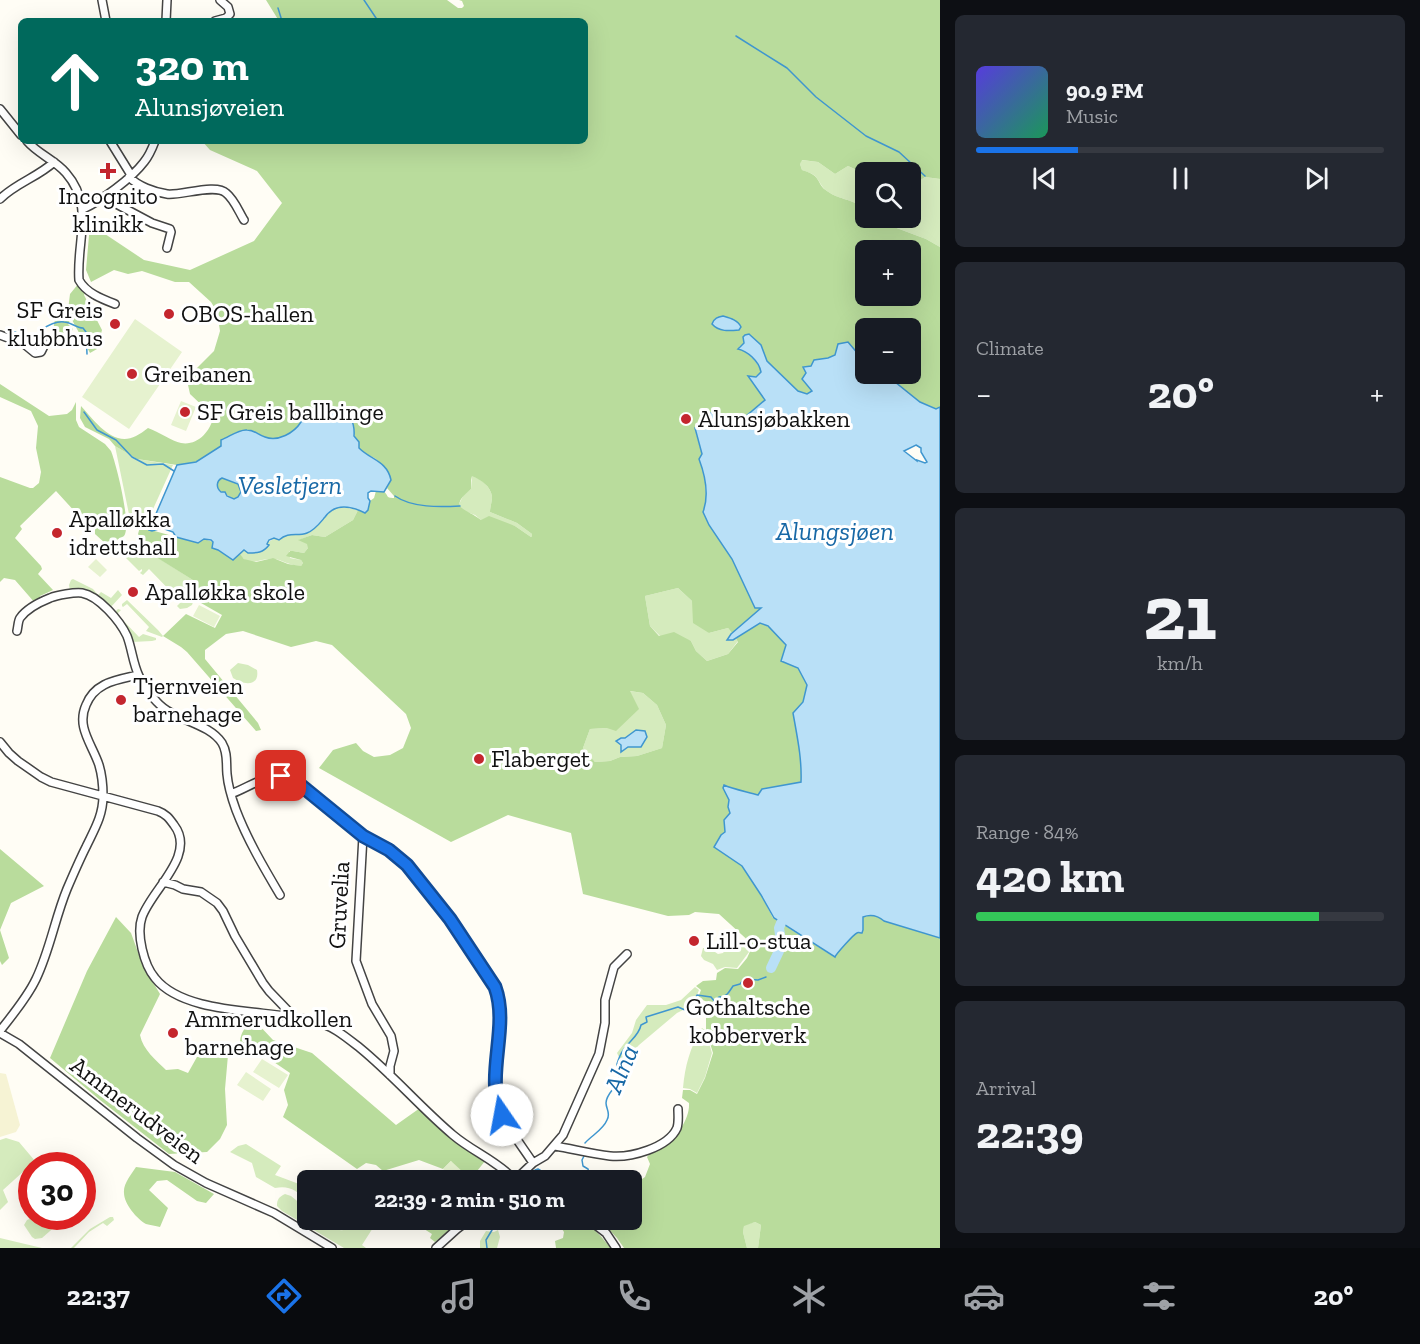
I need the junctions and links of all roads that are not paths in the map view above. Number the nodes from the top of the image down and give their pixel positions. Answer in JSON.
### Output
{"nodes":[{"id":1,"x":102,"y":0,"type":"edge"},
{"id":2,"x":167,"y":0,"type":"edge"},
{"id":3,"x":220,"y":0,"type":"edge"},
{"id":4,"x":105,"y":18,"type":"edge"},
{"id":5,"x":166,"y":18,"type":"edge"},
{"id":6,"x":226,"y":18,"type":"edge"},
{"id":7,"x":0,"y":109,"type":"edge"},
{"id":8,"x":18,"y":131,"type":"edge"},
{"id":9,"x":29,"y":144,"type":"edge"},
{"id":10,"x":112,"y":144,"type":"edge"},
{"id":11,"x":154,"y":144,"type":"edge"},
{"id":12,"x":54,"y":162,"type":"junction"},
{"id":13,"x":130,"y":176,"type":"junction"},
{"id":14,"x":105,"y":196,"type":"junction"},
{"id":15,"x":0,"y":199,"type":"edge"},
{"id":16,"x":83,"y":210,"type":"junction"},
{"id":17,"x":244,"y":220,"type":"dead end"},
{"id":18,"x":167,"y":248,"type":"dead end"},
{"id":19,"x":115,"y":304,"type":"dead end"},
{"id":20,"x":0,"y":335,"type":"edge"},
{"id":21,"x":24,"y":344,"type":"dead end"},
{"id":22,"x":16,"y":631,"type":"dead end"},
{"id":23,"x":138,"y":675,"type":"junction"},
{"id":24,"x":0,"y":742,"type":"edge"},
{"id":25,"x":231,"y":794,"type":"junction"},
{"id":26,"x":103,"y":796,"type":"junction"},
{"id":27,"x":363,"y":836,"type":"junction"},
{"id":28,"x":164,"y":882,"type":"junction"},
{"id":29,"x":280,"y":895,"type":"dead end"},
{"id":30,"x":627,"y":954,"type":"dead end"},
{"id":31,"x":294,"y":1017,"type":"junction"},
{"id":32,"x":1,"y":1029,"type":"edge"},
{"id":33,"x":390,"y":1075,"type":"junction"},
{"id":34,"x":678,"y":1109,"type":"dead end"},
{"id":35,"x":555,"y":1146,"type":"junction"},
{"id":36,"x":533,"y":1163,"type":"junction"},
{"id":37,"x":506,"y":1170,"type":"edge"},
{"id":38,"x":527,"y":1170,"type":"edge"},
{"id":39,"x":456,"y":1230,"type":"edge"},
{"id":40,"x":602,"y":1230,"type":"edge"},
{"id":41,"x":332,"y":1248,"type":"edge"},
{"id":42,"x":436,"y":1248,"type":"edge"},
{"id":43,"x":616,"y":1248,"type":"edge"}],
"edges":[{"from":1,"to":4,"type":"street"},
{"from":2,"to":5,"type":"street"},
{"from":3,"to":6,"type":"street"},
{"from":7,"to":8,"type":"street"},
{"from":9,"to":12,"type":"street"},
{"from":10,"to":13,"type":"street"},
{"from":11,"to":13,"type":"street"},
{"from":12,"to":15,"type":"street"},
{"from":12,"to":16,"type":"street"},
{"from":13,"to":14,"type":"street"},
{"from":13,"to":17,"type":"street"},
{"from":14,"to":16,"type":"street"},
{"from":14,"to":18,"type":"street"},
{"from":16,"to":19,"type":"street"},
{"from":20,"to":21,"type":"street"},
{"from":22,"to":23,"type":"street"},
{"from":23,"to":25,"type":"street"},
{"from":23,"to":26,"type":"street"},
{"from":24,"to":26,"type":"street"},
{"from":25,"to":27,"type":"street"},
{"from":25,"to":29,"type":"street"},
{"from":26,"to":28,"type":"street"},
{"from":26,"to":32,"type":"street"},
{"from":27,"to":33,"type":"street","name":"Gruvelia"},
{"from":27,"to":36,"type":"street"},
{"from":28,"to":31,"type":"street"},
{"from":28,"to":31,"type":"street"},
{"from":30,"to":35,"type":"street"},
{"from":31,"to":33,"type":"street"},
{"from":32,"to":41,"type":"street","name":"Ammerudveien"},
{"from":33,"to":37,"type":"street"},
{"from":34,"to":35,"type":"street"},
{"from":35,"to":36,"type":"street"},
{"from":36,"to":38,"type":"street"},
{"from":39,"to":42,"type":"street"},
{"from":40,"to":43,"type":"street"}]}
